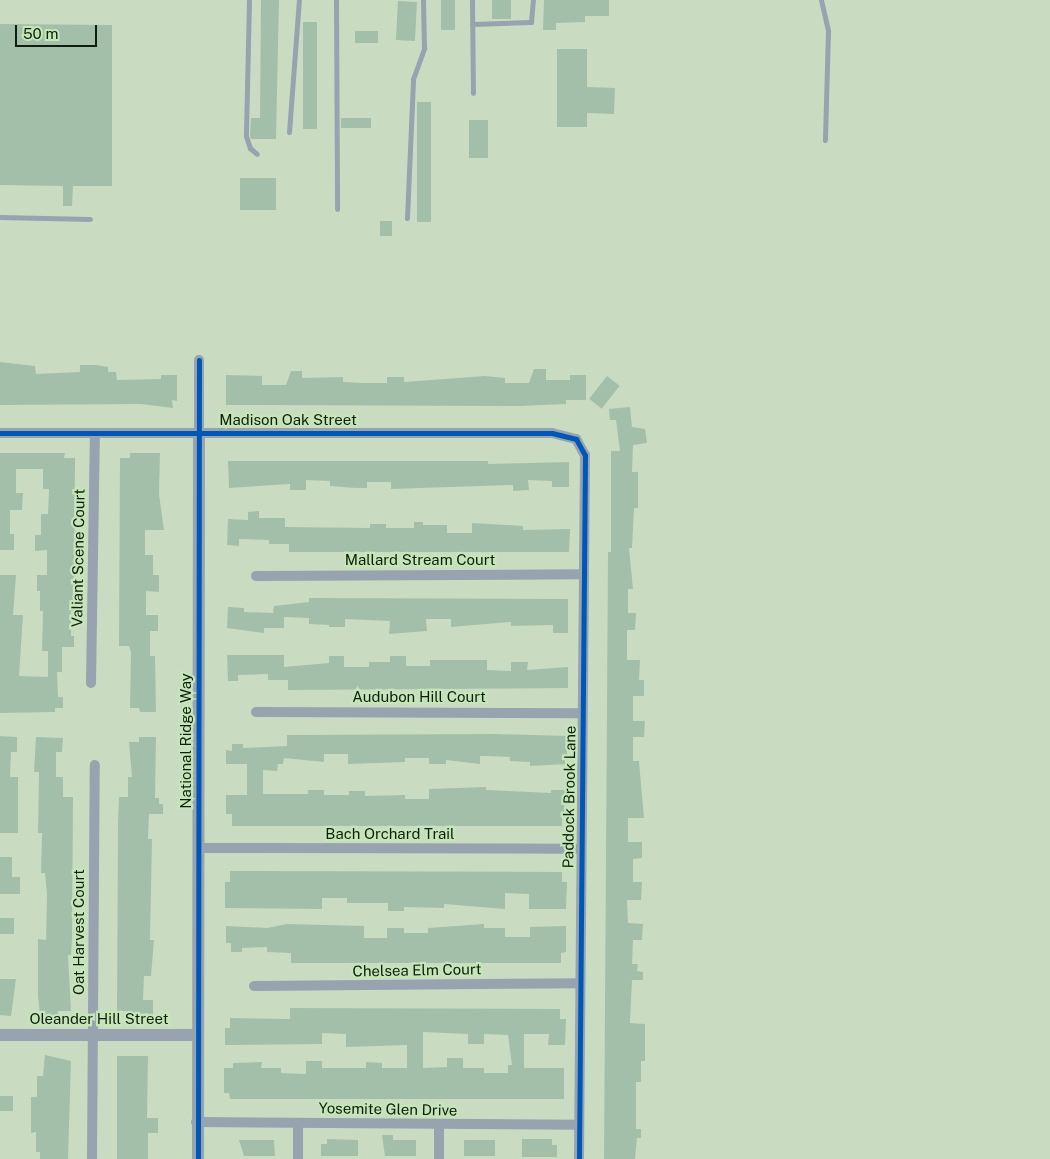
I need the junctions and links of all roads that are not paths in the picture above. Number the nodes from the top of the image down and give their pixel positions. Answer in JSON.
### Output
{"nodes":[{"id":1,"x":249,"y":0,"type":"edge"},
{"id":2,"x":299,"y":0,"type":"edge"},
{"id":3,"x":336,"y":0,"type":"edge"},
{"id":4,"x":423,"y":0,"type":"edge"},
{"id":5,"x":472,"y":0,"type":"edge"},
{"id":6,"x":532,"y":0,"type":"edge"},
{"id":7,"x":821,"y":0,"type":"edge"},
{"id":8,"x":472,"y":24,"type":"junction"},
{"id":9,"x":473,"y":93,"type":"dead end"},
{"id":10,"x":289,"y":132,"type":"dead end"},
{"id":11,"x":825,"y":140,"type":"dead end"},
{"id":12,"x":257,"y":154,"type":"dead end"},
{"id":13,"x":337,"y":209,"type":"dead end"},
{"id":14,"x":0,"y":217,"type":"edge"},
{"id":15,"x":407,"y":218,"type":"dead end"},
{"id":16,"x":90,"y":219,"type":"dead end"},
{"id":17,"x":199,"y":360,"type":"dead end"},
{"id":18,"x":0,"y":433,"type":"edge"},
{"id":19,"x":96,"y":433,"type":"junction"},
{"id":20,"x":199,"y":433,"type":"junction"},
{"id":21,"x":576,"y":439,"type":"joint"},
{"id":22,"x":584,"y":574,"type":"junction"},
{"id":23,"x":256,"y":576,"type":"dead end"},
{"id":24,"x":91,"y":683,"type":"dead end"},
{"id":25,"x":256,"y":712,"type":"dead end"},
{"id":26,"x":582,"y":713,"type":"junction"},
{"id":27,"x":95,"y":765,"type":"dead end"},
{"id":28,"x":199,"y":848,"type":"junction"},
{"id":29,"x":581,"y":849,"type":"junction"},
{"id":30,"x":580,"y":983,"type":"junction"},
{"id":31,"x":254,"y":986,"type":"dead end"},
{"id":32,"x":0,"y":1034,"type":"edge"},
{"id":33,"x":93,"y":1035,"type":"junction"},
{"id":34,"x":197,"y":1035,"type":"junction"},
{"id":35,"x":196,"y":1122,"type":"junction"},
{"id":36,"x":298,"y":1123,"type":"junction"},
{"id":37,"x":440,"y":1125,"type":"junction"},
{"id":38,"x":578,"y":1125,"type":"junction"},
{"id":39,"x":92,"y":1159,"type":"edge"},
{"id":40,"x":194,"y":1159,"type":"edge"},
{"id":41,"x":198,"y":1159,"type":"edge"},
{"id":42,"x":298,"y":1159,"type":"edge"},
{"id":43,"x":439,"y":1159,"type":"edge"},
{"id":44,"x":579,"y":1159,"type":"edge"}],
"edges":[{"from":1,"to":12,"type":"lane"},
{"from":2,"to":10,"type":"lane"},
{"from":3,"to":13,"type":"lane"},
{"from":4,"to":15,"type":"lane"},
{"from":5,"to":8,"type":"lane"},
{"from":6,"to":8,"type":"lane"},
{"from":7,"to":11,"type":"lane"},
{"from":8,"to":9,"type":"lane"},
{"from":14,"to":16,"type":"lane"},
{"from":17,"to":20,"type":"street","name":"National Ridge Way"},
{"from":18,"to":19,"type":"street","name":"Madison Oak Street"},
{"from":19,"to":20,"type":"street","name":"Madison Oak Street"},
{"from":19,"to":24,"type":"street","name":"Valiant Scene Court"},
{"from":20,"to":21,"type":"street","name":"Madison Oak Street"},
{"from":20,"to":28,"type":"street","name":"National Ridge Way"},
{"from":21,"to":22,"type":"street","name":"Paddock Brook Lane"},
{"from":22,"to":23,"type":"street","name":"Mallard Stream Court"},
{"from":22,"to":26,"type":"street","name":"Paddock Brook Lane"},
{"from":25,"to":26,"type":"street","name":"Audubon Hill Court"},
{"from":26,"to":29,"type":"street","name":"Paddock Brook Lane"},
{"from":27,"to":33,"type":"street","name":"Oat Harvest Court"},
{"from":28,"to":29,"type":"street","name":"Bach Orchard Trail"},
{"from":28,"to":34,"type":"street","name":"National Ridge Way"},
{"from":29,"to":30,"type":"street","name":"Paddock Brook Lane"},
{"from":30,"to":31,"type":"street","name":"Chelsea Elm Court"},
{"from":30,"to":38,"type":"street","name":"Paddock Brook Lane"},
{"from":32,"to":33,"type":"street","name":"Oleander Hill Street"},
{"from":33,"to":34,"type":"street","name":"Oleander Hill Street"},
{"from":33,"to":39,"type":"street","name":"Oat Harvest Court"},
{"from":34,"to":35,"type":"street","name":"National Ridge Way"},
{"from":35,"to":36,"type":"street","name":"Yosemite Glen Drive"},
{"from":35,"to":40,"type":"street","name":"National Ridge Way"},
{"from":35,"to":41,"type":"street","name":"National Ridge Way"},
{"from":36,"to":37,"type":"street","name":"Yosemite Glen Drive"},
{"from":36,"to":42,"type":"street"},
{"from":37,"to":38,"type":"street","name":"Yosemite Glen Drive"},
{"from":37,"to":43,"type":"street"},
{"from":38,"to":44,"type":"street","name":"Paddock Brook Lane"}]}
